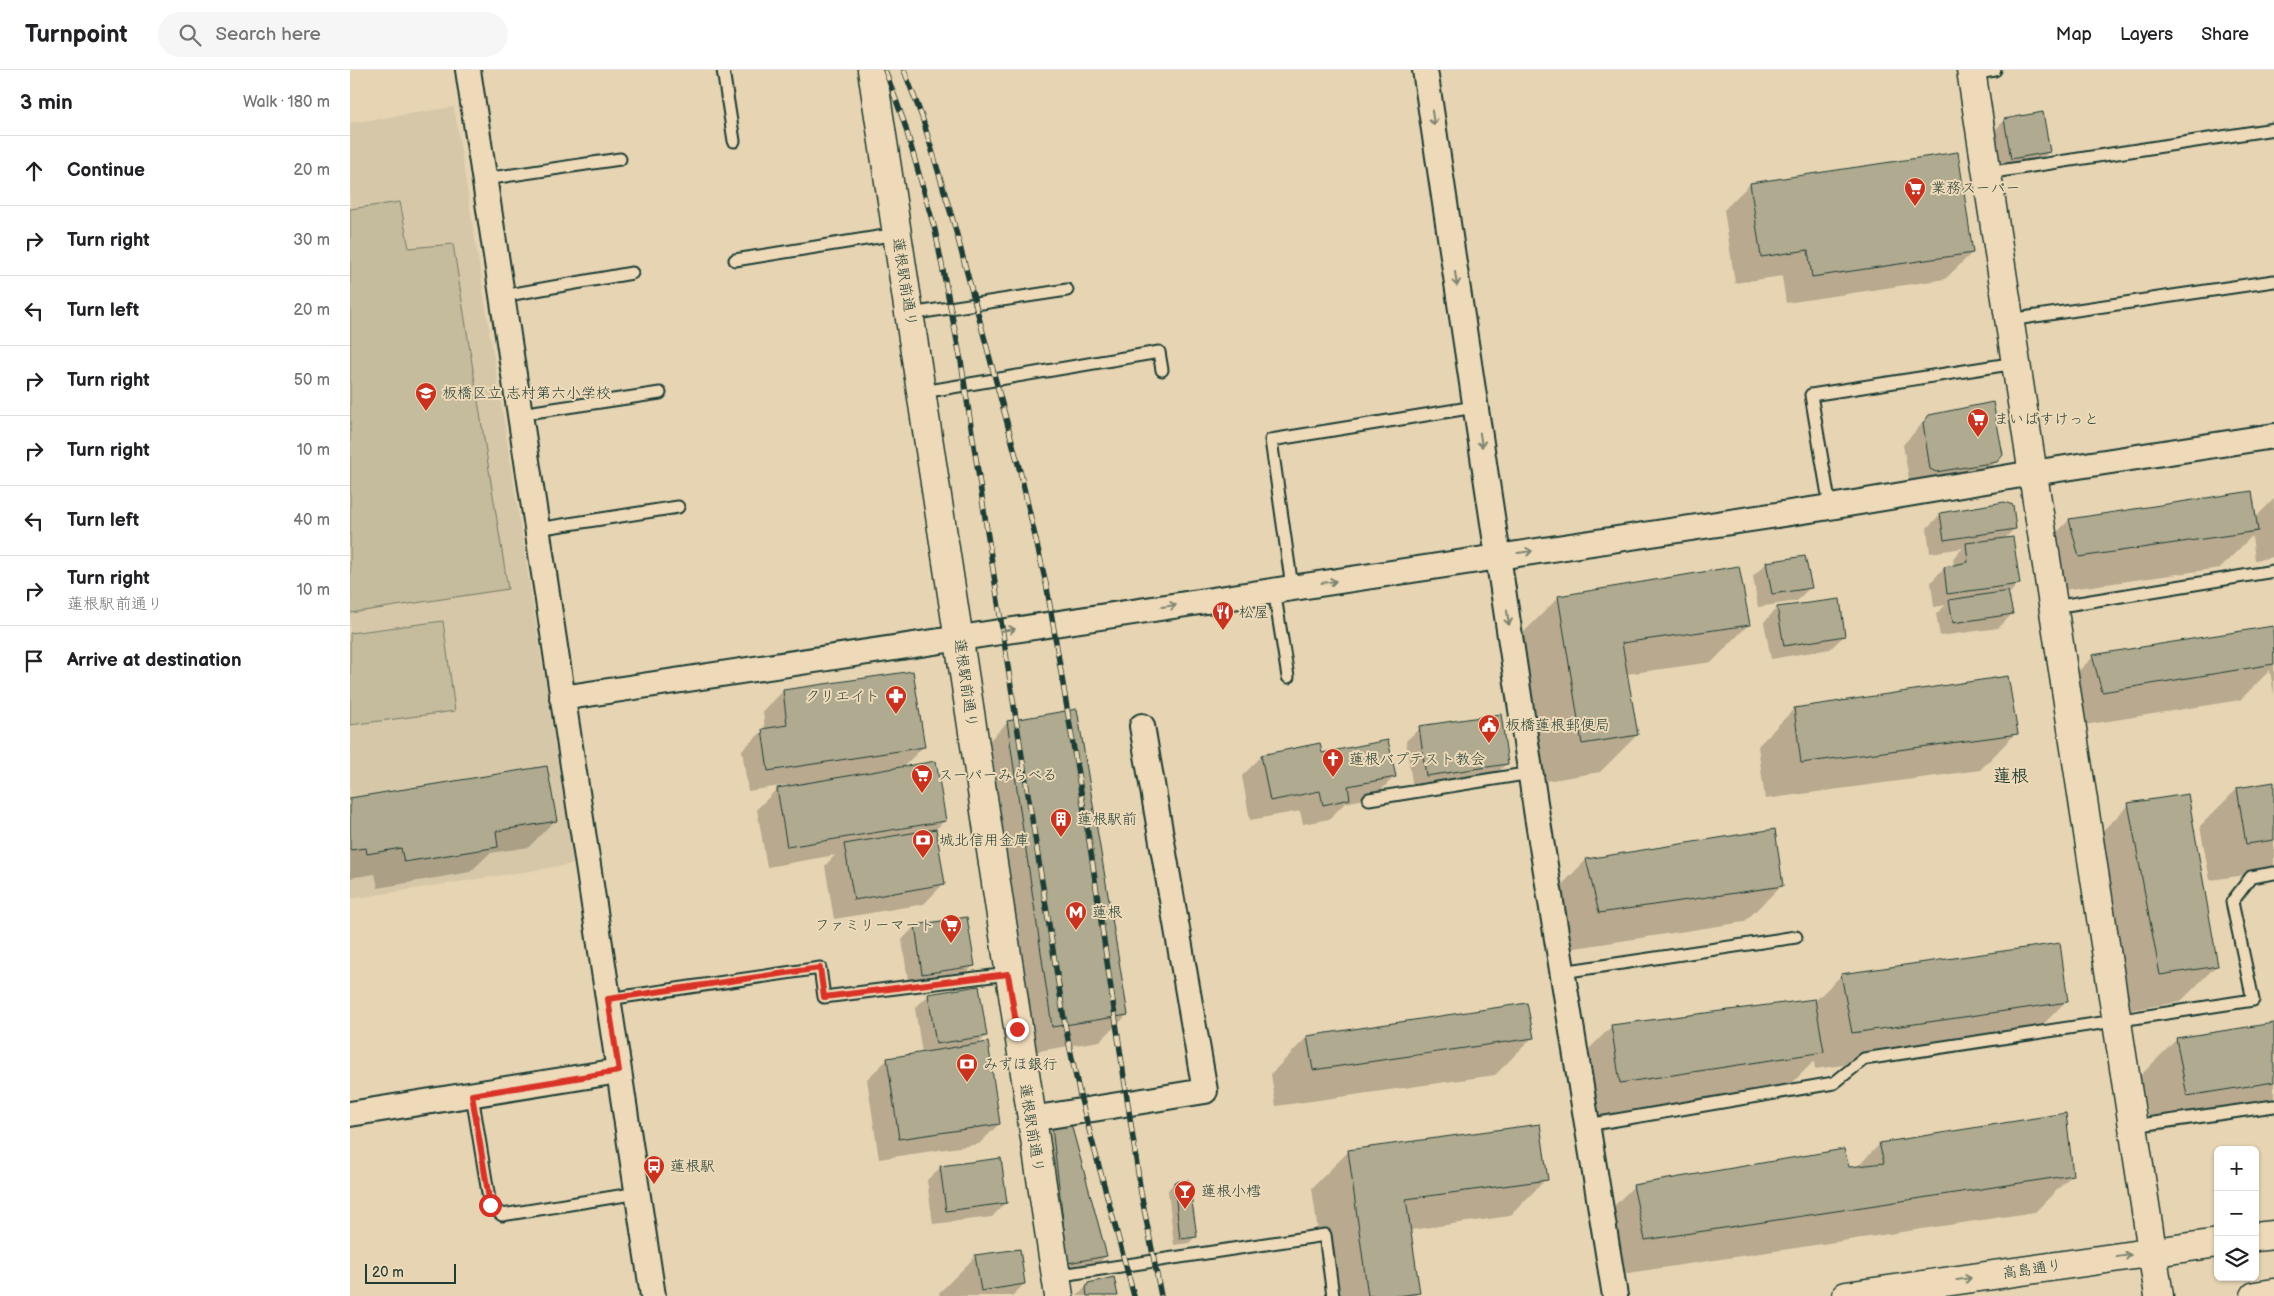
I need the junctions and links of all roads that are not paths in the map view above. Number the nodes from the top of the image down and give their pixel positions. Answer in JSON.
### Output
{"nodes":[{"id":1,"x":468,"y":70,"type":"edge"},
{"id":2,"x":723,"y":70,"type":"edge"},
{"id":3,"x":872,"y":70,"type":"edge"},
{"id":4,"x":1426,"y":70,"type":"edge"},
{"id":5,"x":1979,"y":71,"type":"edge"},
{"id":6,"x":2274,"y":129,"type":"edge"},
{"id":7,"x":734,"y":141,"type":"dead end"},
{"id":8,"x":620,"y":159,"type":"dead end"},
{"id":9,"x":1986,"y":173,"type":"junction"},
{"id":10,"x":485,"y":179,"type":"junction"},
{"id":11,"x":898,"y":234,"type":"junction"},
{"id":12,"x":735,"y":260,"type":"dead end"},
{"id":13,"x":632,"y":273,"type":"dead end"},
{"id":14,"x":2274,"y":281,"type":"edge"},
{"id":15,"x":1067,"y":290,"type":"dead end"},
{"id":16,"x":502,"y":296,"type":"junction"},
{"id":17,"x":910,"y":314,"type":"junction"},
{"id":18,"x":2009,"y":320,"type":"junction"},
{"id":19,"x":2016,"y":363,"type":"junction"},
{"id":20,"x":1162,"y":370,"type":"dead end"},
{"id":21,"x":923,"y":392,"type":"junction"},
{"id":22,"x":660,"y":393,"type":"dead end"},
{"id":23,"x":1475,"y":407,"type":"junction"},
{"id":24,"x":520,"y":414,"type":"junction"},
{"id":25,"x":2274,"y":436,"type":"edge"},
{"id":26,"x":2033,"y":472,"type":"junction"},
{"id":27,"x":678,"y":507,"type":"dead end"},
{"id":28,"x":1830,"y":507,"type":"junction"},
{"id":29,"x":537,"y":529,"type":"junction"},
{"id":30,"x":1499,"y":556,"type":"junction"},
{"id":31,"x":2274,"y":571,"type":"edge"},
{"id":32,"x":1283,"y":589,"type":"junction"},
{"id":33,"x":2053,"y":607,"type":"junction"},
{"id":34,"x":960,"y":637,"type":"junction"},
{"id":35,"x":1288,"y":677,"type":"dead end"},
{"id":36,"x":562,"y":698,"type":"junction"},
{"id":37,"x":1142,"y":726,"type":"dead end"},
{"id":38,"x":1531,"y":774,"type":"junction"},
{"id":39,"x":1369,"y":799,"type":"dead end"},
{"id":40,"x":2274,"y":873,"type":"edge"},
{"id":41,"x":1796,"y":937,"type":"dead end"},
{"id":42,"x":1562,"y":972,"type":"junction"},
{"id":43,"x":1008,"y":974,"type":"junction"},
{"id":44,"x":608,"y":999,"type":"junction"},
{"id":45,"x":2117,"y":1019,"type":"junction"},
{"id":46,"x":619,"y":1071,"type":"junction"},
{"id":47,"x":472,"y":1095,"type":"junction"},
{"id":48,"x":2274,"y":1106,"type":"edge"},
{"id":49,"x":350,"y":1114,"type":"edge"},
{"id":50,"x":1031,"y":1119,"type":"junction"},
{"id":51,"x":1587,"y":1125,"type":"junction"},
{"id":52,"x":2133,"y":1126,"type":"junction"},
{"id":53,"x":638,"y":1193,"type":"junction"},
{"id":54,"x":2274,"y":1235,"type":"edge"},
{"id":55,"x":2259,"y":1237,"type":"edge"},
{"id":56,"x":2214,"y":1244,"type":"edge"},
{"id":57,"x":2153,"y":1252,"type":"junction"},
{"id":58,"x":1057,"y":1286,"type":"edge"},
{"id":59,"x":2274,"y":1293,"type":"edge"},
{"id":60,"x":652,"y":1296,"type":"edge"},
{"id":61,"x":1334,"y":1296,"type":"edge"},
{"id":62,"x":1615,"y":1296,"type":"edge"},
{"id":63,"x":1846,"y":1296,"type":"edge"},
{"id":64,"x":2159,"y":1296,"type":"edge"},
{"id":65,"x":2255,"y":1296,"type":"edge"}],
"edges":[{"from":1,"to":10,"type":"street"},
{"from":2,"to":7,"type":"lane"},
{"from":3,"to":11,"type":"street","name":"蓮根駅前通り"},
{"from":4,"to":23,"type":"street","one_way":true},
{"from":5,"to":9,"type":"street"},
{"from":6,"to":9,"type":"lane"},
{"from":8,"to":10,"type":"lane"},
{"from":9,"to":18,"type":"street"},
{"from":10,"to":16,"type":"street"},
{"from":11,"to":12,"type":"lane"},
{"from":11,"to":17,"type":"street","name":"蓮根駅前通り"},
{"from":13,"to":16,"type":"lane"},
{"from":14,"to":18,"type":"lane"},
{"from":15,"to":17,"type":"lane"},
{"from":16,"to":24,"type":"street"},
{"from":17,"to":21,"type":"street","name":"蓮根駅前通り"},
{"from":18,"to":19,"type":"street"},
{"from":19,"to":26,"type":"street"},
{"from":19,"to":28,"type":"lane"},
{"from":20,"to":21,"type":"lane"},
{"from":21,"to":34,"type":"street","name":"蓮根駅前通り"},
{"from":22,"to":24,"type":"lane"},
{"from":23,"to":30,"type":"street","one_way":true},
{"from":23,"to":32,"type":"lane"},
{"from":24,"to":29,"type":"street"},
{"from":25,"to":26,"type":"street"},
{"from":26,"to":28,"type":"street"},
{"from":26,"to":33,"type":"street"},
{"from":27,"to":29,"type":"lane"},
{"from":30,"to":28,"type":"street","one_way":true},
{"from":29,"to":36,"type":"street"},
{"from":32,"to":30,"type":"street","one_way":true},
{"from":30,"to":38,"type":"street","one_way":true},
{"from":31,"to":33,"type":"lane"},
{"from":34,"to":32,"type":"street","one_way":true},
{"from":32,"to":35,"type":"lane"},
{"from":33,"to":45,"type":"street"},
{"from":34,"to":36,"type":"street"},
{"from":34,"to":43,"type":"street","name":"蓮根駅前通り"},
{"from":36,"to":44,"type":"street"},
{"from":37,"to":50,"type":"street"},
{"from":38,"to":39,"type":"lane"},
{"from":38,"to":42,"type":"street"},
{"from":40,"to":45,"type":"lane"},
{"from":41,"to":42,"type":"lane"},
{"from":42,"to":51,"type":"street"},
{"from":43,"to":44,"type":"lane"},
{"from":43,"to":50,"type":"street","name":"蓮根駅前通り"},
{"from":44,"to":46,"type":"street"},
{"from":45,"to":51,"type":"lane"},
{"from":45,"to":52,"type":"street"},
{"from":46,"to":47,"type":"street"},
{"from":46,"to":53,"type":"street"},
{"from":47,"to":49,"type":"street"},
{"from":47,"to":53,"type":"lane"},
{"from":48,"to":52,"type":"lane"},
{"from":50,"to":58,"type":"street","name":"蓮根駅前通り"},
{"from":51,"to":62,"type":"street"},
{"from":52,"to":57,"type":"street"},
{"from":53,"to":60,"type":"street"},
{"from":54,"to":55,"type":"street"},
{"from":56,"to":57,"type":"street","name":"高島通り"},
{"from":63,"to":57,"type":"street","name":"高島通り","one_way":true},
{"from":57,"to":64,"type":"street"},
{"from":58,"to":61,"type":"lane"},
{"from":59,"to":65,"type":"street"}]}
